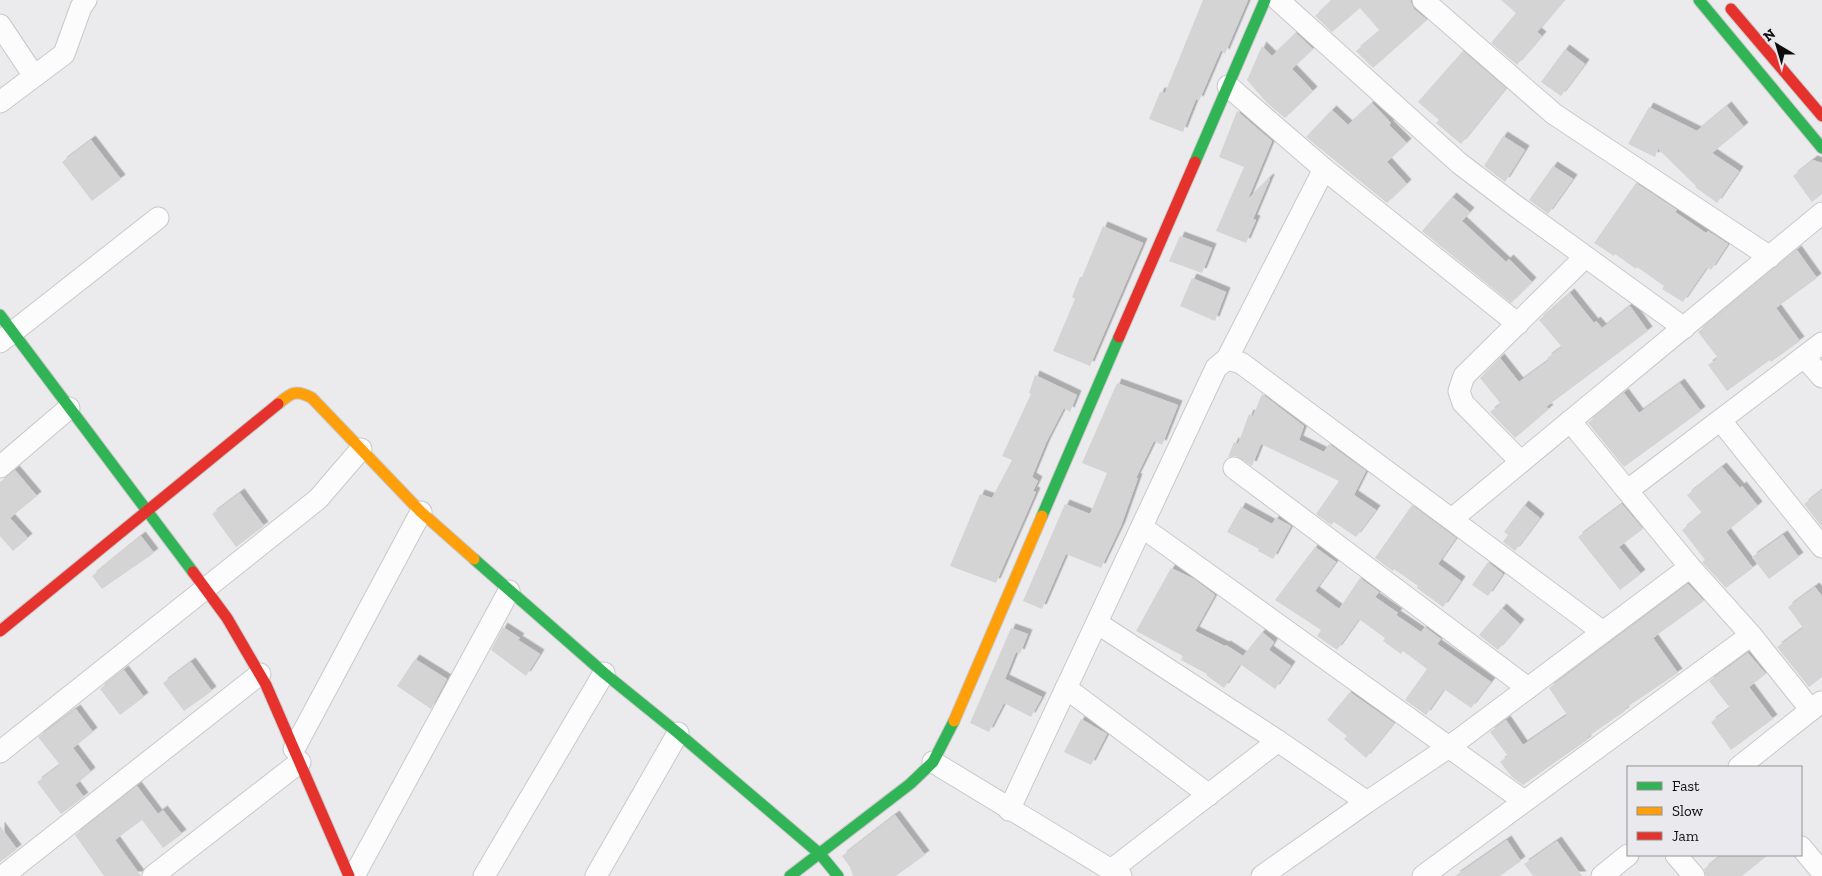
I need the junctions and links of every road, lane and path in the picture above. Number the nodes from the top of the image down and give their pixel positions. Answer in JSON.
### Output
{"nodes":[{"id":1,"x":86,"y":0,"type":"edge"},
{"id":2,"x":1265,"y":0,"type":"edge"},
{"id":3,"x":1278,"y":0,"type":"edge"},
{"id":4,"x":1423,"y":0,"type":"edge"},
{"id":5,"x":1699,"y":0,"type":"edge"},
{"id":6,"x":1723,"y":0,"type":"edge"},
{"id":7,"x":0,"y":25,"type":"edge"},
{"id":8,"x":34,"y":76,"type":"junction"},
{"id":9,"x":1228,"y":86,"type":"junction"},
{"id":10,"x":0,"y":102,"type":"edge"},
{"id":11,"x":1822,"y":116,"type":"edge"},
{"id":12,"x":1822,"y":148,"type":"edge"},
{"id":13,"x":1324,"y":169,"type":"junction"},
{"id":14,"x":1822,"y":213,"type":"edge"},
{"id":15,"x":158,"y":218,"type":"dead end"},
{"id":16,"x":1585,"y":257,"type":"junction"},
{"id":17,"x":1770,"y":257,"type":"junction"},
{"id":18,"x":1518,"y":324,"type":"junction"},
{"id":19,"x":1684,"y":328,"type":"junction"},
{"id":20,"x":4,"y":330,"type":"edge"},
{"id":21,"x":1822,"y":343,"type":"edge"},
{"id":22,"x":1804,"y":357,"type":"junction"},
{"id":23,"x":1227,"y":359,"type":"junction"},
{"id":24,"x":1822,"y":377,"type":"edge"},
{"id":25,"x":69,"y":408,"type":"junction"},
{"id":26,"x":1570,"y":421,"type":"junction"},
{"id":27,"x":1721,"y":421,"type":"junction"},
{"id":28,"x":361,"y":449,"type":"junction"},
{"id":29,"x":1521,"y":462,"type":"junction"},
{"id":30,"x":0,"y":467,"type":"edge"},
{"id":31,"x":1234,"y":468,"type":"dead end"},
{"id":32,"x":1628,"y":490,"type":"junction"},
{"id":33,"x":147,"y":510,"type":"junction"},
{"id":34,"x":421,"y":512,"type":"junction"},
{"id":35,"x":1452,"y":519,"type":"junction"},
{"id":36,"x":1142,"y":527,"type":"junction"},
{"id":37,"x":1822,"y":547,"type":"edge"},
{"id":38,"x":1690,"y":567,"type":"junction"},
{"id":39,"x":205,"y":588,"type":"junction"},
{"id":40,"x":509,"y":591,"type":"junction"},
{"id":41,"x":1096,"y":623,"type":"junction"},
{"id":42,"x":0,"y":631,"type":"edge"},
{"id":43,"x":1603,"y":632,"type":"junction"},
{"id":44,"x":1751,"y":635,"type":"junction"},
{"id":45,"x":604,"y":673,"type":"junction"},
{"id":46,"x":260,"y":674,"type":"junction"},
{"id":47,"x":1066,"y":688,"type":"junction"},
{"id":48,"x":1528,"y":688,"type":"junction"},
{"id":49,"x":1816,"y":706,"type":"edge"},
{"id":50,"x":678,"y":733,"type":"junction"},
{"id":51,"x":1278,"y":741,"type":"junction"},
{"id":52,"x":1449,"y":747,"type":"junction"},
{"id":53,"x":0,"y":752,"type":"edge"},
{"id":54,"x":297,"y":755,"type":"junction"},
{"id":55,"x":933,"y":762,"type":"junction"},
{"id":56,"x":1740,"y":766,"type":"edge"},
{"id":57,"x":1209,"y":795,"type":"junction"},
{"id":58,"x":1524,"y":801,"type":"junction"},
{"id":59,"x":1366,"y":802,"type":"junction"},
{"id":60,"x":1009,"y":810,"type":"junction"},
{"id":61,"x":820,"y":854,"type":"junction"},
{"id":62,"x":1627,"y":856,"type":"edge"},
{"id":63,"x":1677,"y":856,"type":"edge"},
{"id":64,"x":1116,"y":873,"type":"edge"},
{"id":65,"x":3,"y":876,"type":"edge"},
{"id":66,"x":153,"y":876,"type":"edge"},
{"id":67,"x":349,"y":876,"type":"edge"},
{"id":68,"x":354,"y":876,"type":"edge"},
{"id":69,"x":484,"y":876,"type":"edge"},
{"id":70,"x":596,"y":876,"type":"edge"},
{"id":71,"x":790,"y":876,"type":"edge"},
{"id":72,"x":838,"y":876,"type":"edge"},
{"id":73,"x":1262,"y":876,"type":"edge"},
{"id":74,"x":1423,"y":876,"type":"edge"},
{"id":75,"x":1602,"y":876,"type":"edge"},
{"id":76,"x":1694,"y":876,"type":"edge"}],
"edges":[{"from":1,"to":8,"type":"street"},
{"from":2,"to":9,"type":"street"},
{"from":3,"to":16,"type":"street"},
{"from":4,"to":17,"type":"street"},
{"from":5,"to":12,"type":"street"},
{"from":6,"to":11,"type":"street"},
{"from":7,"to":8,"type":"street"},
{"from":8,"to":10,"type":"street"},
{"from":9,"to":13,"type":"street"},
{"from":9,"to":55,"type":"street"},
{"from":13,"to":18,"type":"street"},
{"from":13,"to":23,"type":"street"},
{"from":14,"to":17,"type":"street"},
{"from":15,"to":20,"type":"street"},
{"from":16,"to":18,"type":"street"},
{"from":16,"to":19,"type":"street"},
{"from":17,"to":19,"type":"street"},
{"from":18,"to":29,"type":"street"},
{"from":19,"to":26,"type":"street"},
{"from":20,"to":25,"type":"street"},
{"from":21,"to":22,"type":"street"},
{"from":22,"to":24,"type":"street"},
{"from":22,"to":27,"type":"street"},
{"from":23,"to":35,"type":"street"},
{"from":23,"to":36,"type":"street"},
{"from":25,"to":30,"type":"street"},
{"from":25,"to":33,"type":"street"},
{"from":26,"to":29,"type":"street"},
{"from":26,"to":32,"type":"street"},
{"from":27,"to":32,"type":"street"},
{"from":27,"to":37,"type":"street"},
{"from":28,"to":33,"type":"street"},
{"from":28,"to":34,"type":"street"},
{"from":28,"to":39,"type":"street"},
{"from":29,"to":35,"type":"street"},
{"from":31,"to":48,"type":"street"},
{"from":32,"to":38,"type":"street"},
{"from":33,"to":39,"type":"street"},
{"from":33,"to":42,"type":"street"},
{"from":34,"to":40,"type":"street"},
{"from":34,"to":54,"type":"street"},
{"from":35,"to":43,"type":"street"},
{"from":36,"to":41,"type":"street"},
{"from":36,"to":52,"type":"street"},
{"from":38,"to":43,"type":"street"},
{"from":38,"to":44,"type":"street"},
{"from":39,"to":46,"type":"street"},
{"from":39,"to":53,"type":"street"},
{"from":40,"to":45,"type":"street"},
{"from":40,"to":68,"type":"street"},
{"from":41,"to":47,"type":"street"},
{"from":41,"to":51,"type":"street"},
{"from":43,"to":48,"type":"street"},
{"from":44,"to":49,"type":"street"},
{"from":44,"to":58,"type":"street"},
{"from":45,"to":50,"type":"street"},
{"from":45,"to":69,"type":"street"},
{"from":46,"to":54,"type":"street"},
{"from":46,"to":65,"type":"street"},
{"from":47,"to":57,"type":"street"},
{"from":47,"to":60,"type":"street"},
{"from":48,"to":52,"type":"street"},
{"from":49,"to":56,"type":"street"},
{"from":50,"to":61,"type":"street"},
{"from":50,"to":70,"type":"street"},
{"from":51,"to":57,"type":"street"},
{"from":51,"to":59,"type":"street"},
{"from":52,"to":58,"type":"street"},
{"from":52,"to":59,"type":"street"},
{"from":54,"to":66,"type":"street"},
{"from":54,"to":67,"type":"street"},
{"from":55,"to":60,"type":"street"},
{"from":55,"to":61,"type":"street"},
{"from":57,"to":64,"type":"street"},
{"from":58,"to":74,"type":"street"},
{"from":59,"to":73,"type":"street"},
{"from":60,"to":64,"type":"street"},
{"from":61,"to":71,"type":"street"},
{"from":61,"to":72,"type":"street"},
{"from":62,"to":75,"type":"street"},
{"from":63,"to":76,"type":"street"}]}
